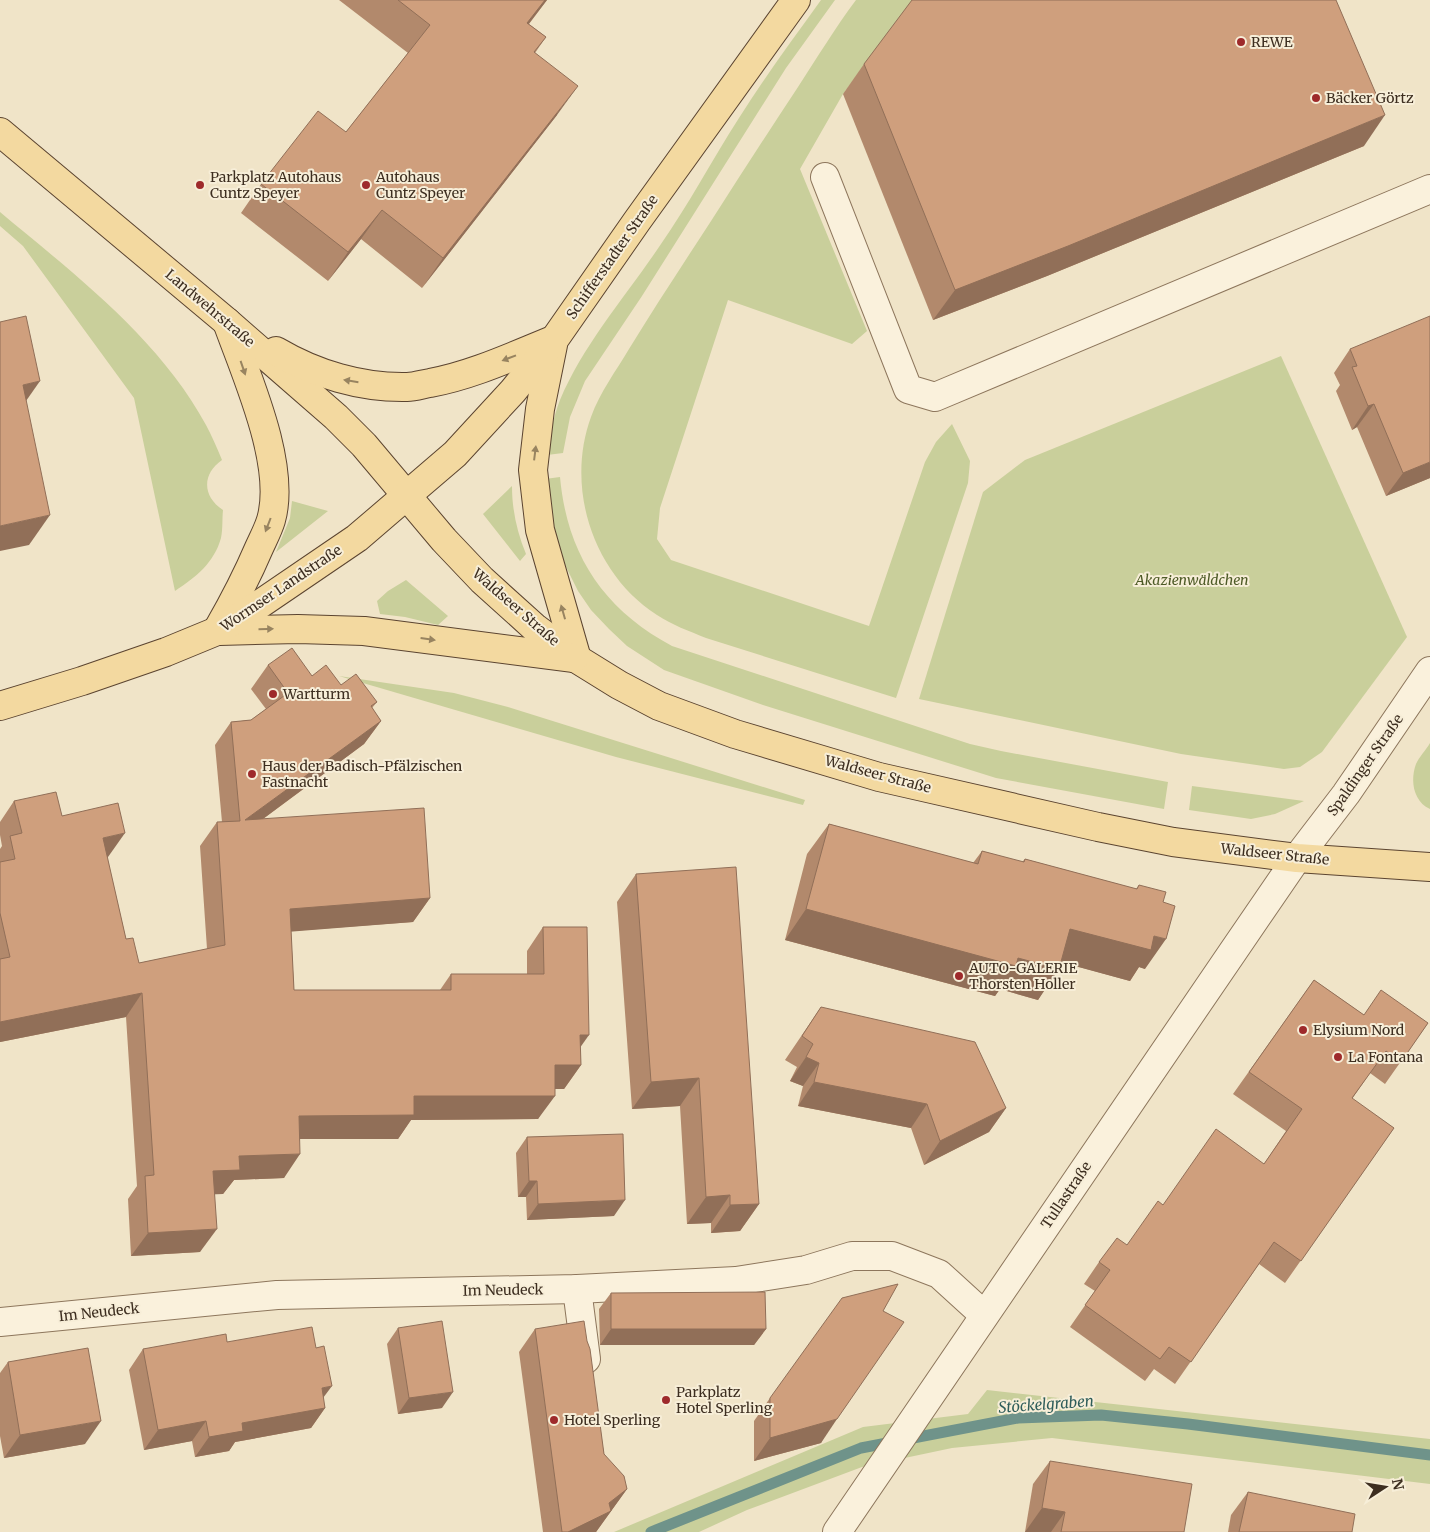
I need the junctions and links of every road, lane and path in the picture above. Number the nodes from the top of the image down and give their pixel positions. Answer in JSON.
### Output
{"nodes":[{"id":1,"x":796,"y":0,"type":"edge"},
{"id":2,"x":0,"y":132,"type":"edge"},
{"id":3,"x":825,"y":177,"type":"dead end"},
{"id":4,"x":1430,"y":189,"type":"edge"},
{"id":5,"x":227,"y":322,"type":"junction"},
{"id":6,"x":554,"y":340,"type":"junction"},
{"id":7,"x":407,"y":496,"type":"junction"},
{"id":8,"x":217,"y":631,"type":"junction"},
{"id":9,"x":577,"y":659,"type":"junction"},
{"id":10,"x":1430,"y":671,"type":"edge"},
{"id":11,"x":0,"y":706,"type":"edge"},
{"id":12,"x":1297,"y":858,"type":"junction"},
{"id":13,"x":1430,"y":867,"type":"edge"},
{"id":14,"x":577,"y":1289,"type":"junction"},
{"id":15,"x":984,"y":1315,"type":"junction"},
{"id":16,"x":0,"y":1322,"type":"edge"},
{"id":17,"x":586,"y":1362,"type":"edge"},
{"id":18,"x":837,"y":1532,"type":"edge"}],
"edges":[{"from":1,"to":6,"type":"main road","name":"Schifferstadter Straße"},
{"from":2,"to":5,"type":"main road","name":"Landwehrstraße"},
{"from":3,"to":4,"type":"street"},
{"from":6,"to":5,"type":"main road","one_way":true},
{"from":5,"to":7,"type":"main road","name":"Landwehrstraße"},
{"from":5,"to":8,"type":"main road","one_way":true},
{"from":6,"to":7,"type":"main road","name":"Schifferstadter Straße"},
{"from":9,"to":6,"type":"main road","one_way":true},
{"from":7,"to":8,"type":"main road","name":"Wormser Landstraße"},
{"from":7,"to":9,"type":"main road","name":"Waldseer Straße"},
{"from":8,"to":9,"type":"main road","one_way":true},
{"from":8,"to":11,"type":"main road","name":"Wormser Landstraße"},
{"from":9,"to":12,"type":"main road","name":"Waldseer Straße"},
{"from":10,"to":12,"type":"street","name":"Spaldinger Straße"},
{"from":12,"to":13,"type":"main road","name":"Waldseer Straße"},
{"from":12,"to":15,"type":"street","name":"Tullastraße"},
{"from":14,"to":15,"type":"street","name":"Im Neudeck"},
{"from":14,"to":16,"type":"street","name":"Im Neudeck"},
{"from":14,"to":17,"type":"street"},
{"from":15,"to":18,"type":"street","name":"Tullastraße"}]}
